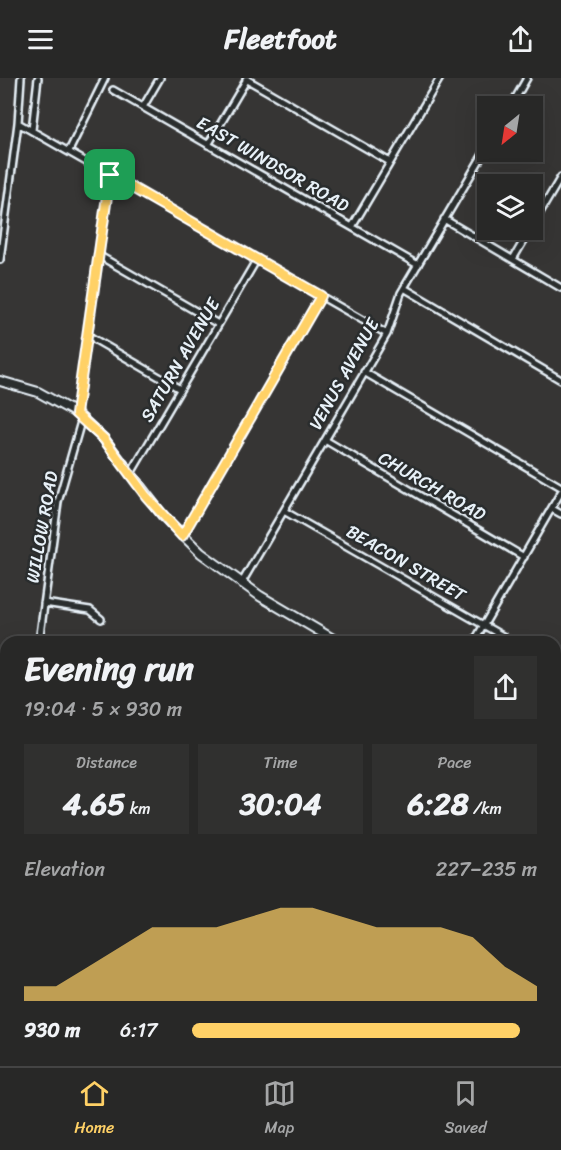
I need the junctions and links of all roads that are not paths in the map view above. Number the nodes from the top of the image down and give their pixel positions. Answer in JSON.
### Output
{"nodes":[{"id":1,"x":21,"y":78,"type":"edge"},
{"id":2,"x":38,"y":78,"type":"edge"},
{"id":3,"x":105,"y":78,"type":"edge"},
{"id":4,"x":160,"y":78,"type":"edge"},
{"id":5,"x":440,"y":78,"type":"edge"},
{"id":6,"x":527,"y":78,"type":"edge"},
{"id":7,"x":246,"y":79,"type":"edge"},
{"id":8,"x":113,"y":90,"type":"dead end"},
{"id":9,"x":517,"y":96,"type":"edge"},
{"id":10,"x":143,"y":107,"type":"junction"},
{"id":11,"x":18,"y":125,"type":"junction"},
{"id":12,"x":32,"y":130,"type":"junction"},
{"id":13,"x":208,"y":145,"type":"junction"},
{"id":14,"x":69,"y":151,"type":"junction"},
{"id":15,"x":390,"y":162,"type":"junction"},
{"id":16,"x":478,"y":162,"type":"edge"},
{"id":17,"x":110,"y":175,"type":"junction"},
{"id":18,"x":561,"y":177,"type":"edge"},
{"id":19,"x":543,"y":207,"type":"edge"},
{"id":20,"x":444,"y":219,"type":"junction"},
{"id":21,"x":352,"y":227,"type":"junction"},
{"id":22,"x":524,"y":240,"type":"edge"},
{"id":23,"x":98,"y":255,"type":"junction"},
{"id":24,"x":513,"y":259,"type":"junction"},
{"id":25,"x":0,"y":260,"type":"edge"},
{"id":26,"x":257,"y":260,"type":"junction"},
{"id":27,"x":418,"y":265,"type":"junction"},
{"id":28,"x":404,"y":288,"type":"junction"},
{"id":29,"x":561,"y":288,"type":"edge"},
{"id":30,"x":321,"y":296,"type":"junction"},
{"id":31,"x":218,"y":324,"type":"junction"},
{"id":32,"x":387,"y":334,"type":"junction"},
{"id":33,"x":87,"y":335,"type":"junction"},
{"id":34,"x":364,"y":372,"type":"junction"},
{"id":35,"x":561,"y":380,"type":"edge"},
{"id":36,"x":0,"y":381,"type":"edge"},
{"id":37,"x":180,"y":389,"type":"junction"},
{"id":38,"x":79,"y":416,"type":"junction"},
{"id":39,"x":325,"y":440,"type":"junction"},
{"id":40,"x":130,"y":475,"type":"junction"},
{"id":41,"x":561,"y":487,"type":"edge"},
{"id":42,"x":561,"y":492,"type":"edge"},
{"id":43,"x":552,"y":509,"type":"junction"},
{"id":44,"x":284,"y":511,"type":"junction"},
{"id":45,"x":561,"y":514,"type":"edge"},
{"id":46,"x":182,"y":536,"type":"junction"},
{"id":47,"x":524,"y":557,"type":"junction"},
{"id":48,"x":241,"y":584,"type":"junction"},
{"id":49,"x":44,"y":603,"type":"junction"},
{"id":50,"x":101,"y":619,"type":"dead end"},
{"id":51,"x":484,"y":626,"type":"junction"},
{"id":52,"x":40,"y":636,"type":"edge"},
{"id":53,"x":328,"y":636,"type":"edge"},
{"id":54,"x":478,"y":636,"type":"edge"},
{"id":55,"x":502,"y":636,"type":"edge"}],
"edges":[{"from":1,"to":11,"type":"street"},
{"from":2,"to":12,"type":"street"},
{"from":3,"to":14,"type":"street"},
{"from":4,"to":10,"type":"street"},
{"from":5,"to":15,"type":"street"},
{"from":6,"to":9,"type":"street"},
{"from":7,"to":13,"type":"street"},
{"from":7,"to":15,"type":"street"},
{"from":8,"to":10,"type":"street","name":"EAST WINDSOR ROAD"},
{"from":10,"to":13,"type":"street","name":"EAST WINDSOR ROAD"},
{"from":11,"to":12,"type":"street"},
{"from":11,"to":25,"type":"street"},
{"from":12,"to":14,"type":"street"},
{"from":13,"to":21,"type":"street","name":"EAST WINDSOR ROAD"},
{"from":14,"to":17,"type":"street"},
{"from":15,"to":21,"type":"street"},
{"from":16,"to":20,"type":"street","name":"VENUS AVENUE"},
{"from":17,"to":23,"type":"street","name":"WILLOW ROAD"},
{"from":17,"to":26,"type":"street"},
{"from":18,"to":19,"type":"street"},
{"from":20,"to":24,"type":"street"},
{"from":20,"to":27,"type":"street","name":"VENUS AVENUE"},
{"from":21,"to":27,"type":"street","name":"EAST WINDSOR ROAD"},
{"from":22,"to":24,"type":"street"},
{"from":23,"to":31,"type":"street"},
{"from":23,"to":33,"type":"street","name":"WILLOW ROAD"},
{"from":24,"to":29,"type":"street"},
{"from":26,"to":30,"type":"street"},
{"from":26,"to":31,"type":"street","name":"SATURN AVENUE"},
{"from":27,"to":28,"type":"street","name":"VENUS AVENUE"},
{"from":28,"to":32,"type":"street","name":"VENUS AVENUE"},
{"from":28,"to":35,"type":"street"},
{"from":30,"to":32,"type":"street"},
{"from":30,"to":46,"type":"street"},
{"from":31,"to":37,"type":"street","name":"SATURN AVENUE"},
{"from":32,"to":34,"type":"street","name":"VENUS AVENUE"},
{"from":33,"to":37,"type":"street"},
{"from":33,"to":38,"type":"street","name":"WILLOW ROAD"},
{"from":34,"to":39,"type":"street","name":"VENUS AVENUE"},
{"from":34,"to":41,"type":"street"},
{"from":36,"to":38,"type":"street"},
{"from":37,"to":40,"type":"street","name":"SATURN AVENUE"},
{"from":38,"to":40,"type":"street"},
{"from":38,"to":49,"type":"street","name":"WILLOW ROAD"},
{"from":39,"to":44,"type":"street","name":"VENUS AVENUE"},
{"from":39,"to":47,"type":"street","name":"CHURCH ROAD"},
{"from":40,"to":46,"type":"street"},
{"from":42,"to":43,"type":"street"},
{"from":43,"to":45,"type":"street"},
{"from":43,"to":47,"type":"street"},
{"from":44,"to":48,"type":"street","name":"VENUS AVENUE"},
{"from":44,"to":51,"type":"street","name":"BEACON STREET"},
{"from":46,"to":48,"type":"street"},
{"from":47,"to":51,"type":"street"},
{"from":48,"to":53,"type":"street"},
{"from":49,"to":50,"type":"street"},
{"from":49,"to":52,"type":"street","name":"WILLOW ROAD"},
{"from":51,"to":54,"type":"street"},
{"from":51,"to":55,"type":"street","name":"BEACON STREET"}]}
